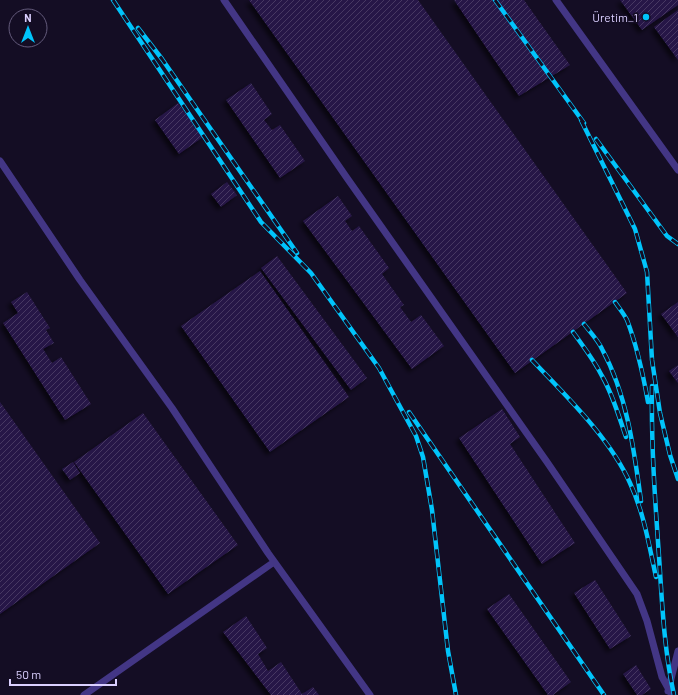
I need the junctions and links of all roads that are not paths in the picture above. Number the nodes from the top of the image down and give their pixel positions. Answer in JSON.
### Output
{"nodes":[{"id":1,"x":224,"y":0,"type":"edge"},
{"id":2,"x":556,"y":0,"type":"edge"},
{"id":3,"x":0,"y":161,"type":"edge"},
{"id":4,"x":678,"y":170,"type":"edge"},
{"id":5,"x":274,"y":562,"type":"junction"},
{"id":6,"x":678,"y":651,"type":"edge"},
{"id":7,"x":669,"y":693,"type":"edge"},
{"id":8,"x":84,"y":695,"type":"edge"},
{"id":9,"x":370,"y":695,"type":"edge"}],
"edges":[{"from":1,"to":7,"type":"lane"},
{"from":2,"to":4,"type":"lane"},
{"from":3,"to":5,"type":"lane"},
{"from":5,"to":8,"type":"lane"},
{"from":5,"to":9,"type":"lane"},
{"from":6,"to":7,"type":"lane"}]}
